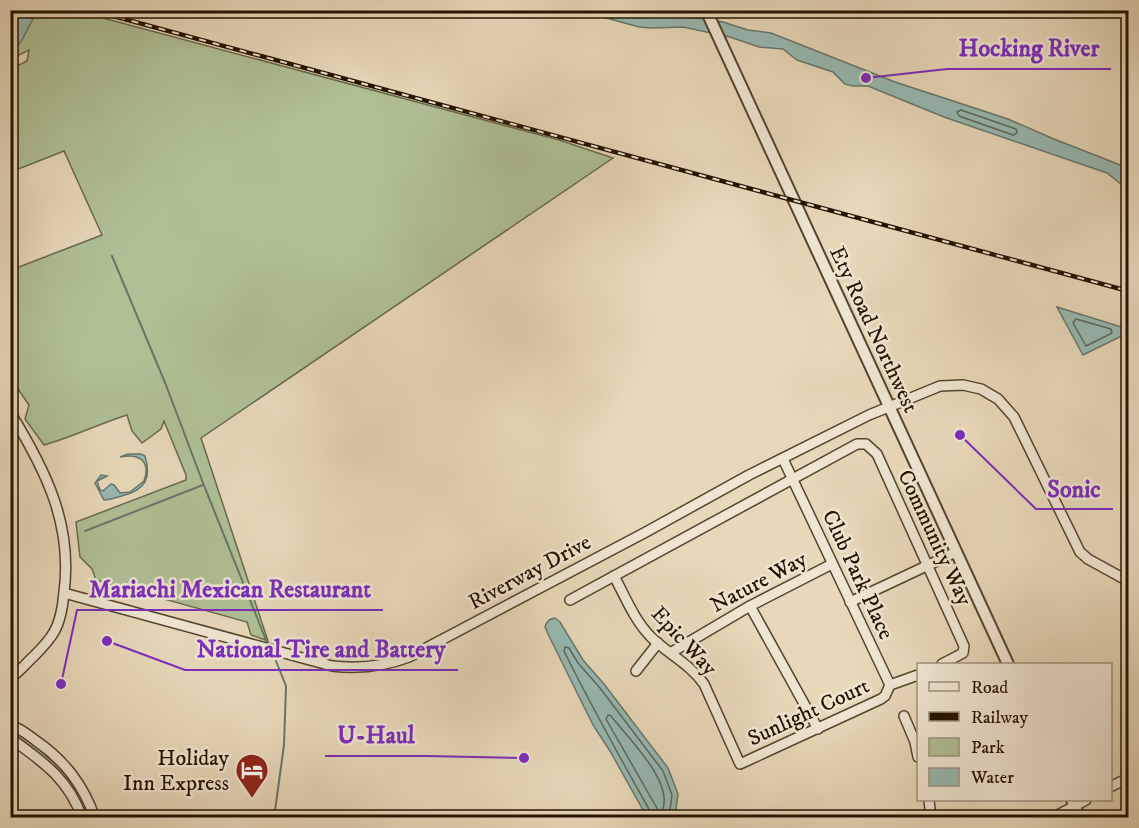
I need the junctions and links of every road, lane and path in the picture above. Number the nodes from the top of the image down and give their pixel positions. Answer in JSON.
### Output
{"nodes":[{"id":1,"x":706,"y":10,"type":"edge"},
{"id":2,"x":889,"y":406,"type":"junction"},
{"id":3,"x":10,"y":412,"type":"edge"},
{"id":4,"x":783,"y":459,"type":"junction"},
{"id":5,"x":792,"y":480,"type":"junction"},
{"id":6,"x":956,"y":552,"type":"junction"},
{"id":7,"x":832,"y":564,"type":"junction"},
{"id":8,"x":926,"y":566,"type":"junction"},
{"id":9,"x":614,"y":576,"type":"junction"},
{"id":10,"x":1128,"y":581,"type":"edge"},
{"id":11,"x":64,"y":594,"type":"junction"},
{"id":12,"x":570,"y":600,"type":"dead end"},
{"id":13,"x":850,"y":602,"type":"junction"},
{"id":14,"x":750,"y":606,"type":"junction"},
{"id":15,"x":658,"y":644,"type":"junction"},
{"id":16,"x":672,"y":652,"type":"junction"},
{"id":17,"x":944,"y":663,"type":"edge"},
{"id":18,"x":1008,"y":663,"type":"edge"},
{"id":19,"x":636,"y":671,"type":"dead end"},
{"id":20,"x":917,"y":675,"type":"edge"},
{"id":21,"x":12,"y":680,"type":"edge"},
{"id":22,"x":890,"y":685,"type":"junction"},
{"id":23,"x":904,"y":716,"type":"dead end"},
{"id":24,"x":13,"y":724,"type":"edge"},
{"id":25,"x":818,"y":729,"type":"junction"},
{"id":26,"x":10,"y":738,"type":"edge"},
{"id":27,"x":917,"y":752,"type":"edge"},
{"id":28,"x":741,"y":765,"type":"joint"},
{"id":29,"x":1128,"y":778,"type":"edge"},
{"id":30,"x":1112,"y":786,"type":"edge"},
{"id":31,"x":929,"y":801,"type":"edge"},
{"id":32,"x":1074,"y":803,"type":"edge"},
{"id":33,"x":82,"y":818,"type":"edge"},
{"id":34,"x":95,"y":818,"type":"edge"},
{"id":35,"x":931,"y":818,"type":"edge"},
{"id":36,"x":1052,"y":818,"type":"edge"},
{"id":37,"x":1080,"y":818,"type":"edge"}],
"edges":[{"from":1,"to":2,"type":"street","name":"Ety Road Northwest"},
{"from":2,"to":4,"type":"street","name":"Riverway Drive"},
{"from":2,"to":6,"type":"street","name":"Ety Road Northwest"},
{"from":2,"to":10,"type":"street","name":"Riverway Drive"},
{"from":3,"to":11,"type":"street"},
{"from":4,"to":5,"type":"street","name":"Club Park Place"},
{"from":4,"to":11,"type":"street","name":"Riverway Drive"},
{"from":5,"to":7,"type":"street","name":"Club Park Place"},
{"from":5,"to":8,"type":"street","name":"Community Way"},
{"from":5,"to":9,"type":"street"},
{"from":6,"to":8,"type":"street"},
{"from":6,"to":18,"type":"street","name":"Ety Road Northwest"},
{"from":7,"to":13,"type":"street","name":"Club Park Place"},
{"from":7,"to":14,"type":"street","name":"Nature Way"},
{"from":8,"to":13,"type":"street"},
{"from":8,"to":17,"type":"street","name":"Community Way"},
{"from":9,"to":12,"type":"street"},
{"from":9,"to":15,"type":"street","name":"Epic Way"},
{"from":11,"to":21,"type":"street"},
{"from":13,"to":22,"type":"street","name":"Club Park Place"},
{"from":14,"to":16,"type":"street","name":"Nature Way"},
{"from":14,"to":25,"type":"street"},
{"from":15,"to":16,"type":"street","name":"Epic Way"},
{"from":15,"to":19,"type":"street"},
{"from":16,"to":28,"type":"street","name":"Epic Way"},
{"from":20,"to":22,"type":"street","name":"Sunlight Court"},
{"from":22,"to":25,"type":"street","name":"Sunlight Court"},
{"from":23,"to":27,"type":"street"},
{"from":24,"to":34,"type":"street"},
{"from":25,"to":28,"type":"street","name":"Sunlight Court"},
{"from":26,"to":33,"type":"street"},
{"from":29,"to":30,"type":"street"},
{"from":31,"to":35,"type":"street"},
{"from":32,"to":36,"type":"street"},
{"from":32,"to":37,"type":"street"}]}
